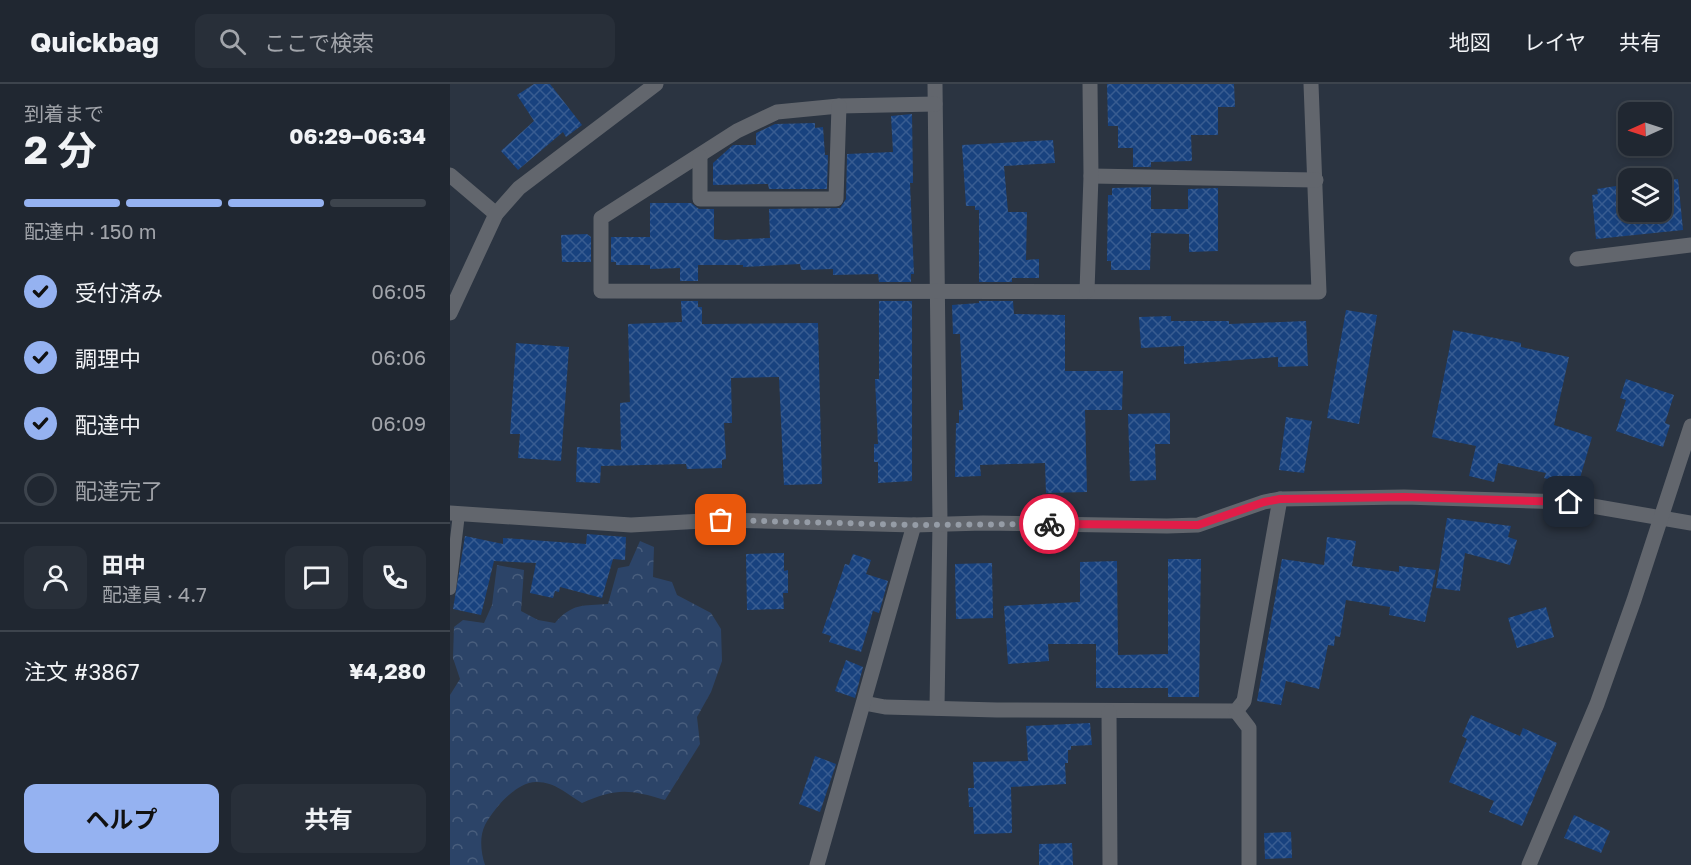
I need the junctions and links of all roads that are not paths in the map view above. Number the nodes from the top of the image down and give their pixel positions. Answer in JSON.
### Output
{"nodes":[{"id":1,"x":656,"y":84,"type":"edge"},
{"id":2,"x":935,"y":84,"type":"edge"},
{"id":3,"x":1090,"y":84,"type":"edge"},
{"id":4,"x":1311,"y":84,"type":"edge"},
{"id":5,"x":935,"y":104,"type":"junction"},
{"id":6,"x":839,"y":106,"type":"junction"},
{"id":7,"x":700,"y":156,"type":"junction"},
{"id":8,"x":450,"y":175,"type":"edge"},
{"id":9,"x":1091,"y":177,"type":"junction"},
{"id":10,"x":1316,"y":180,"type":"junction"},
{"id":11,"x":496,"y":214,"type":"junction"},
{"id":12,"x":1691,"y":245,"type":"edge"},
{"id":13,"x":1577,"y":260,"type":"dead end"},
{"id":14,"x":1087,"y":291,"type":"junction"},
{"id":15,"x":936,"y":293,"type":"junction"},
{"id":16,"x":450,"y":313,"type":"edge"},
{"id":17,"x":1691,"y":426,"type":"edge"},
{"id":18,"x":1280,"y":499,"type":"junction"},
{"id":19,"x":454,"y":513,"type":"edge"},
{"id":20,"x":1659,"y":516,"type":"junction"},
{"id":21,"x":940,"y":523,"type":"junction"},
{"id":22,"x":1691,"y":523,"type":"edge"},
{"id":23,"x":914,"y":525,"type":"junction"},
{"id":24,"x":450,"y":589,"type":"edge"},
{"id":25,"x":864,"y":703,"type":"junction"},
{"id":26,"x":937,"y":708,"type":"junction"},
{"id":27,"x":1236,"y":711,"type":"junction"},
{"id":28,"x":1109,"y":712,"type":"junction"},
{"id":29,"x":817,"y":865,"type":"edge"},
{"id":30,"x":1110,"y":865,"type":"edge"},
{"id":31,"x":1249,"y":865,"type":"edge"},
{"id":32,"x":1529,"y":865,"type":"edge"}],
"edges":[{"from":1,"to":11,"type":"street"},
{"from":2,"to":5,"type":"street"},
{"from":3,"to":9,"type":"street"},
{"from":4,"to":10,"type":"street"},
{"from":5,"to":6,"type":"street"},
{"from":5,"to":15,"type":"street"},
{"from":6,"to":7,"type":"street"},
{"from":6,"to":7,"type":"street"},
{"from":7,"to":15,"type":"street"},
{"from":8,"to":11,"type":"street"},
{"from":9,"to":10,"type":"street"},
{"from":9,"to":14,"type":"street"},
{"from":10,"to":14,"type":"street"},
{"from":11,"to":16,"type":"street"},
{"from":12,"to":13,"type":"street"},
{"from":14,"to":15,"type":"street"},
{"from":15,"to":21,"type":"street"},
{"from":17,"to":20,"type":"street"},
{"from":18,"to":20,"type":"street"},
{"from":18,"to":21,"type":"street"},
{"from":18,"to":27,"type":"street"},
{"from":19,"to":23,"type":"street"},
{"from":19,"to":24,"type":"lane"},
{"from":20,"to":22,"type":"street"},
{"from":20,"to":32,"type":"street"},
{"from":21,"to":23,"type":"street"},
{"from":21,"to":26,"type":"street"},
{"from":23,"to":25,"type":"street"},
{"from":25,"to":26,"type":"street"},
{"from":25,"to":29,"type":"street"},
{"from":26,"to":28,"type":"street"},
{"from":27,"to":28,"type":"street"},
{"from":27,"to":31,"type":"street"},
{"from":28,"to":30,"type":"street"}]}
